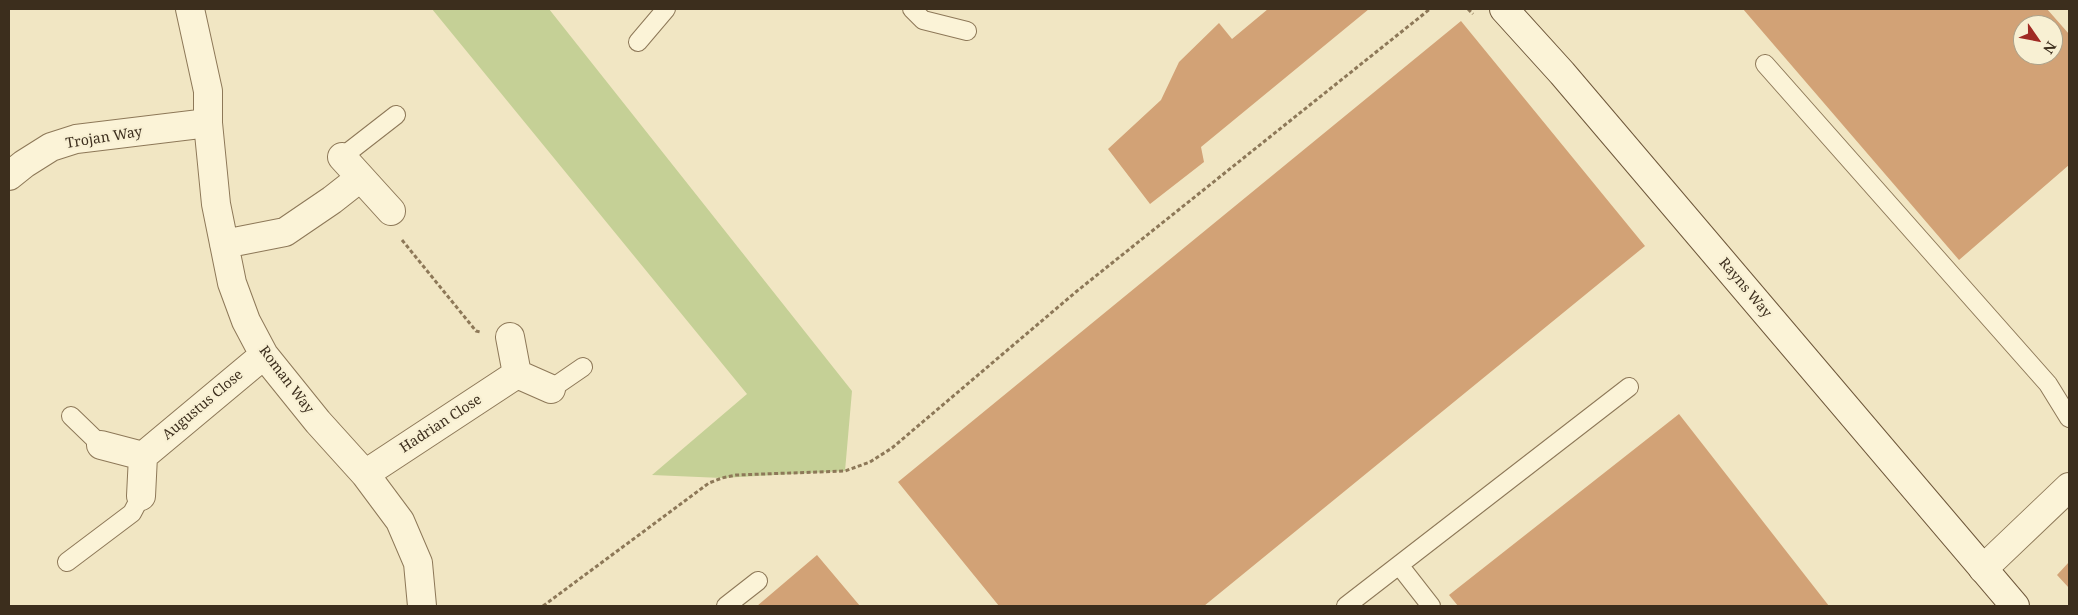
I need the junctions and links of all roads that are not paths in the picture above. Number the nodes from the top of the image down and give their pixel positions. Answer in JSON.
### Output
{"nodes":[{"id":1,"x":190,"y":9,"type":"edge"},
{"id":2,"x":666,"y":9,"type":"edge"},
{"id":3,"x":912,"y":9,"type":"edge"},
{"id":4,"x":1504,"y":9,"type":"edge"},
{"id":5,"x":967,"y":32,"type":"dead end"},
{"id":6,"x":638,"y":42,"type":"dead end"},
{"id":7,"x":1765,"y":64,"type":"dead end"},
{"id":8,"x":396,"y":115,"type":"dead end"},
{"id":9,"x":208,"y":123,"type":"junction"},
{"id":10,"x":342,"y":157,"type":"joint"},
{"id":11,"x":9,"y":176,"type":"edge"},
{"id":12,"x":360,"y":178,"type":"junction"},
{"id":13,"x":391,"y":211,"type":"road end"},
{"id":14,"x":224,"y":244,"type":"junction"},
{"id":15,"x":510,"y":337,"type":"road end"},
{"id":16,"x":264,"y":355,"type":"junction"},
{"id":17,"x":583,"y":368,"type":"dead end"},
{"id":18,"x":517,"y":374,"type":"junction"},
{"id":19,"x":1629,"y":387,"type":"dead end"},
{"id":20,"x":551,"y":389,"type":"joint"},
{"id":21,"x":71,"y":416,"type":"dead end"},
{"id":22,"x":2069,"y":418,"type":"edge"},
{"id":23,"x":101,"y":445,"type":"joint"},
{"id":24,"x":143,"y":456,"type":"junction"},
{"id":25,"x":365,"y":474,"type":"junction"},
{"id":26,"x":2069,"y":487,"type":"edge"},
{"id":27,"x":141,"y":496,"type":"joint"},
{"id":28,"x":67,"y":562,"type":"dead end"},
{"id":29,"x":1399,"y":565,"type":"junction"},
{"id":30,"x":1983,"y":569,"type":"junction"},
{"id":31,"x":758,"y":581,"type":"dead end"},
{"id":32,"x":422,"y":606,"type":"edge"},
{"id":33,"x":726,"y":606,"type":"edge"},
{"id":34,"x":1346,"y":606,"type":"edge"},
{"id":35,"x":1431,"y":606,"type":"edge"},
{"id":36,"x":2015,"y":606,"type":"edge"}],
"edges":[{"from":1,"to":9,"type":"street","name":"Roman Way"},
{"from":2,"to":6,"type":"lane"},
{"from":3,"to":5,"type":"lane"},
{"from":4,"to":30,"type":"street","name":"Rayns Way"},
{"from":7,"to":22,"type":"lane"},
{"from":8,"to":10,"type":"lane"},
{"from":9,"to":11,"type":"street","name":"Trojan Way"},
{"from":9,"to":14,"type":"street","name":"Roman Way"},
{"from":10,"to":12,"type":"street"},
{"from":12,"to":13,"type":"street"},
{"from":12,"to":14,"type":"street"},
{"from":14,"to":16,"type":"street","name":"Roman Way"},
{"from":15,"to":18,"type":"street"},
{"from":16,"to":24,"type":"street","name":"Augustus Close"},
{"from":16,"to":25,"type":"street","name":"Roman Way"},
{"from":17,"to":20,"type":"lane"},
{"from":18,"to":20,"type":"street"},
{"from":18,"to":25,"type":"street","name":"Hadrian Close"},
{"from":19,"to":29,"type":"lane"},
{"from":21,"to":23,"type":"lane"},
{"from":23,"to":24,"type":"street"},
{"from":24,"to":27,"type":"street"},
{"from":25,"to":32,"type":"street","name":"Roman Way"},
{"from":26,"to":30,"type":"street"},
{"from":27,"to":28,"type":"lane"},
{"from":29,"to":34,"type":"lane"},
{"from":29,"to":35,"type":"lane"},
{"from":30,"to":36,"type":"street","name":"Rayns Way"},
{"from":31,"to":33,"type":"lane"}]}
